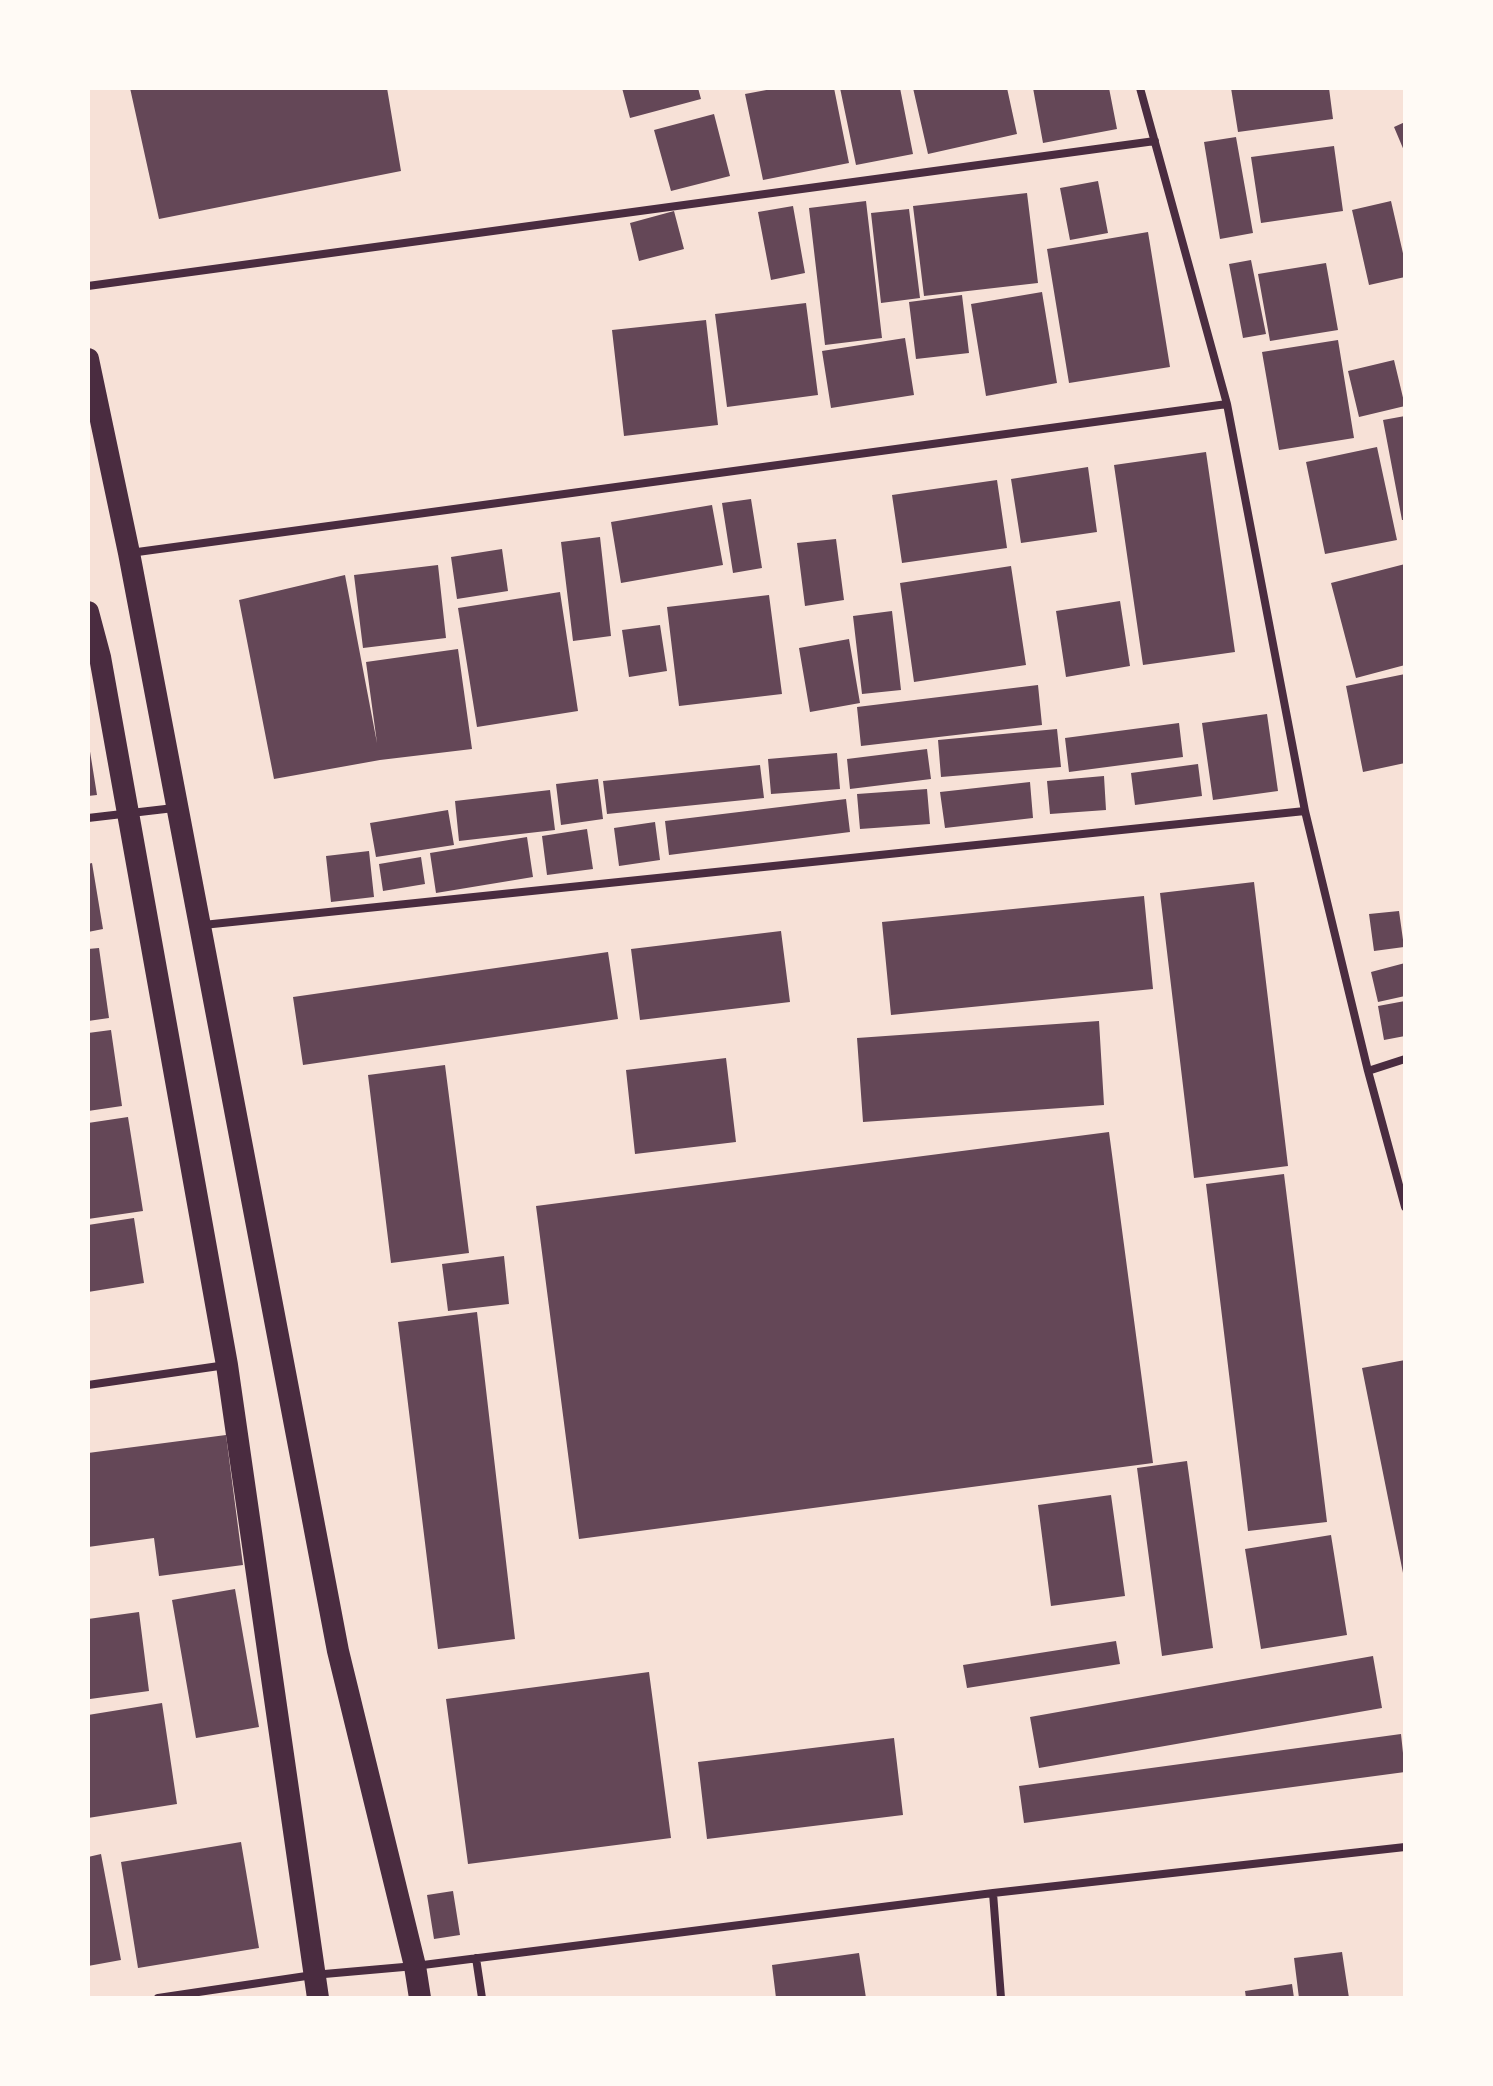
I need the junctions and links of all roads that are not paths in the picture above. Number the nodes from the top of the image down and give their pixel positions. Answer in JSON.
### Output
{"nodes":[{"id":1,"x":1140,"y":88,"type":"edge"},
{"id":2,"x":1155,"y":141,"type":"junction"},
{"id":3,"x":88,"y":286,"type":"edge"},
{"id":4,"x":88,"y":359,"type":"edge"},
{"id":5,"x":1227,"y":404,"type":"junction"},
{"id":6,"x":129,"y":553,"type":"junction"},
{"id":7,"x":88,"y":612,"type":"edge"},
{"id":8,"x":179,"y":808,"type":"junction"},
{"id":9,"x":1305,"y":811,"type":"junction"},
{"id":10,"x":127,"y":813,"type":"junction"},
{"id":11,"x":88,"y":818,"type":"edge"},
{"id":12,"x":201,"y":925,"type":"junction"},
{"id":13,"x":1405,"y":1059,"type":"edge"},
{"id":14,"x":1368,"y":1071,"type":"junction"},
{"id":15,"x":1405,"y":1207,"type":"edge"},
{"id":16,"x":227,"y":1365,"type":"junction"},
{"id":17,"x":88,"y":1385,"type":"edge"},
{"id":18,"x":1405,"y":1847,"type":"edge"},
{"id":19,"x":993,"y":1893,"type":"junction"},
{"id":20,"x":476,"y":1958,"type":"junction"},
{"id":21,"x":415,"y":1966,"type":"junction"},
{"id":22,"x":313,"y":1975,"type":"junction"},
{"id":23,"x":158,"y":1998,"type":"edge"},
{"id":24,"x":318,"y":1998,"type":"edge"},
{"id":25,"x":420,"y":1998,"type":"edge"},
{"id":26,"x":482,"y":1998,"type":"edge"},
{"id":27,"x":1001,"y":1998,"type":"edge"}],
"edges":[{"from":1,"to":2,"type":"street"},
{"from":2,"to":3,"type":"street"},
{"from":2,"to":5,"type":"street"},
{"from":4,"to":6,"type":"highway"},
{"from":5,"to":6,"type":"street"},
{"from":5,"to":9,"type":"street"},
{"from":6,"to":8,"type":"highway"},
{"from":7,"to":10,"type":"highway"},
{"from":8,"to":10,"type":"street"},
{"from":8,"to":12,"type":"highway"},
{"from":9,"to":12,"type":"street"},
{"from":9,"to":14,"type":"street"},
{"from":10,"to":11,"type":"street"},
{"from":10,"to":16,"type":"highway"},
{"from":12,"to":21,"type":"highway"},
{"from":13,"to":14,"type":"street"},
{"from":14,"to":15,"type":"street"},
{"from":16,"to":17,"type":"street"},
{"from":16,"to":22,"type":"highway"},
{"from":18,"to":19,"type":"street"},
{"from":19,"to":20,"type":"street"},
{"from":19,"to":27,"type":"street"},
{"from":20,"to":21,"type":"street"},
{"from":20,"to":26,"type":"street"},
{"from":21,"to":22,"type":"street"},
{"from":21,"to":25,"type":"highway"},
{"from":22,"to":23,"type":"street"},
{"from":22,"to":24,"type":"highway"}]}
